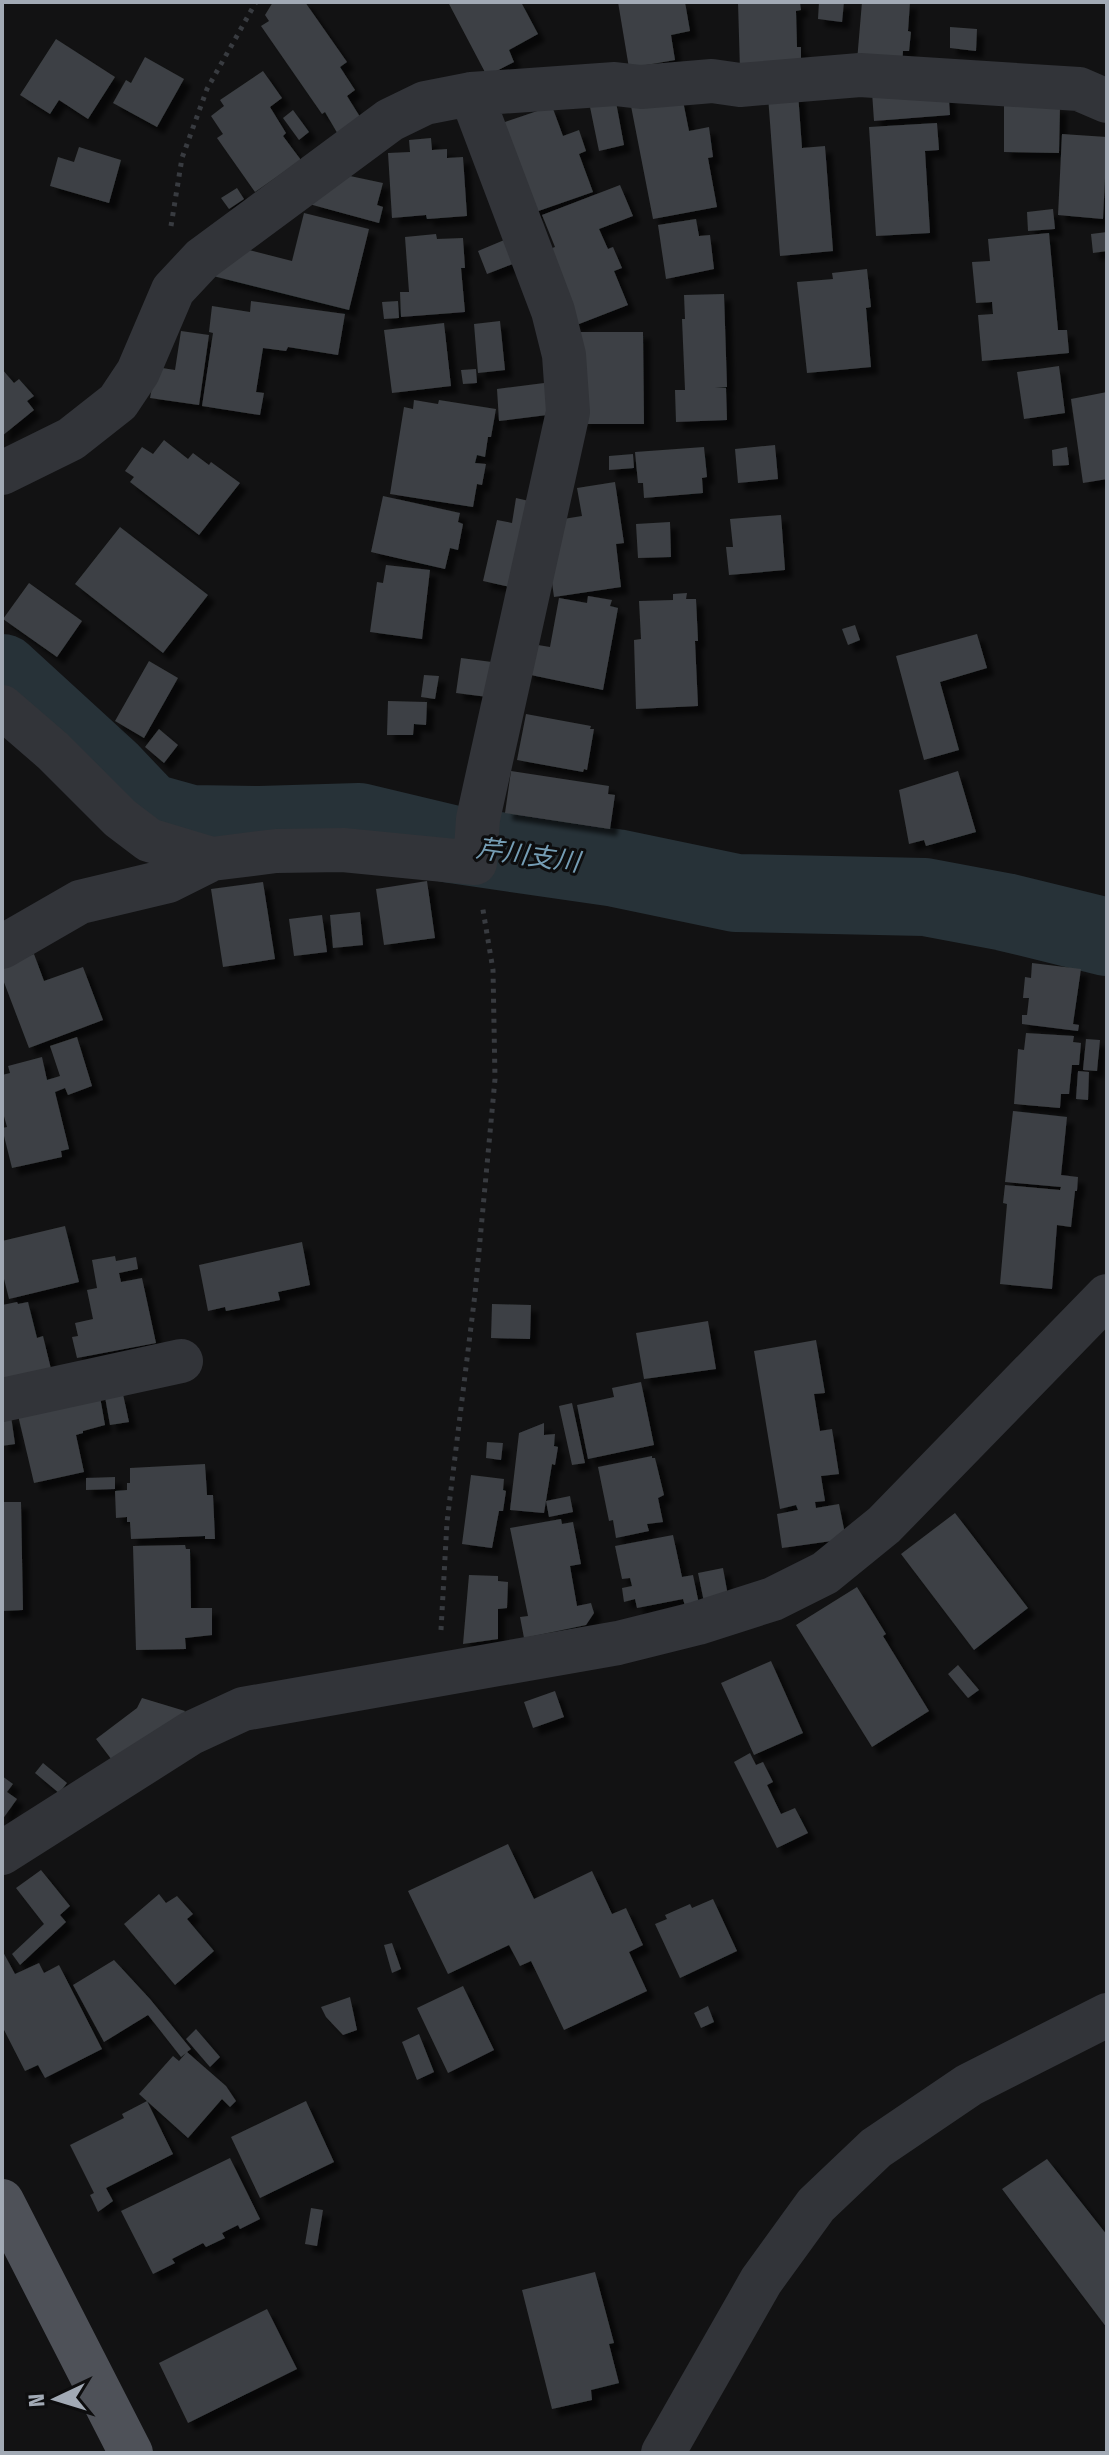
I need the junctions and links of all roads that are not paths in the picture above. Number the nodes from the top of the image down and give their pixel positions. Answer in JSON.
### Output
{"nodes":[{"id":1,"x":471,"y":94,"type":"junction"},
{"id":2,"x":1107,"y":101,"type":"edge"},
{"id":3,"x":2,"y":473,"type":"edge"},
{"id":4,"x":2,"y":707,"type":"edge"},
{"id":5,"x":212,"y":859,"type":"junction"},
{"id":6,"x":2,"y":947,"type":"edge"},
{"id":7,"x":1107,"y":1296,"type":"edge"},
{"id":8,"x":181,"y":1361,"type":"dead end"},
{"id":9,"x":2,"y":1400,"type":"edge"},
{"id":10,"x":2,"y":1853,"type":"edge"},
{"id":11,"x":1107,"y":2015,"type":"edge"},
{"id":12,"x":2,"y":2201,"type":"edge"},
{"id":13,"x":131,"y":2453,"type":"edge"},
{"id":14,"x":663,"y":2453,"type":"edge"}],
"edges":[{"from":1,"to":2,"type":"street"},
{"from":1,"to":3,"type":"street"},
{"from":1,"to":5,"type":"street"},
{"from":4,"to":5,"type":"street"},
{"from":5,"to":6,"type":"street"},
{"from":7,"to":10,"type":"street"},
{"from":8,"to":9,"type":"street"},
{"from":11,"to":14,"type":"street"},
{"from":12,"to":13,"type":"main road"}]}
